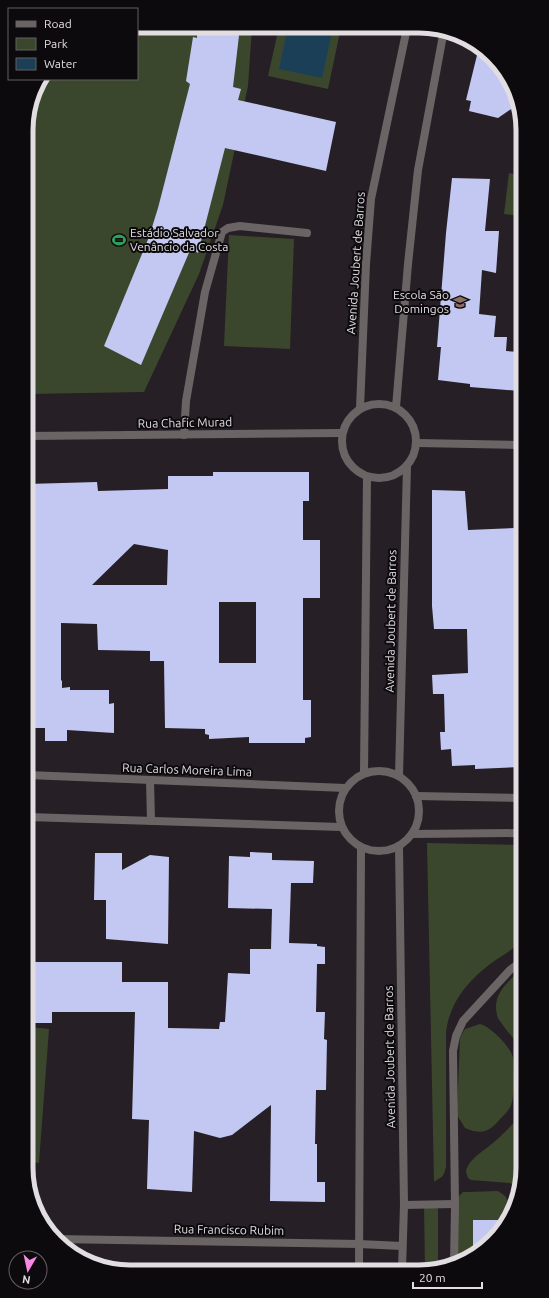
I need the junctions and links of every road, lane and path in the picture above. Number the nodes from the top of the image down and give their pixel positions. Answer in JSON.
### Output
{"nodes":[{"id":1,"x":406,"y":33,"type":"edge"},
{"id":2,"x":443,"y":36,"type":"edge"},
{"id":3,"x":307,"y":233,"type":"dead end"},
{"id":4,"x":396,"y":407,"type":"junction"},
{"id":5,"x":360,"y":408,"type":"junction"},
{"id":6,"x":342,"y":433,"type":"junction"},
{"id":7,"x":184,"y":435,"type":"junction"},
{"id":8,"x":33,"y":436,"type":"edge"},
{"id":9,"x":417,"y":443,"type":"junction"},
{"id":10,"x":516,"y":445,"type":"edge"},
{"id":11,"x":407,"y":466,"type":"junction"},
{"id":12,"x":367,"y":477,"type":"junction"},
{"id":13,"x":364,"y":774,"type":"junction"},
{"id":14,"x":33,"y":775,"type":"edge"},
{"id":15,"x":399,"y":776,"type":"junction"},
{"id":16,"x":150,"y":780,"type":"junction"},
{"id":17,"x":345,"y":788,"type":"junction"},
{"id":18,"x":416,"y":796,"type":"junction"},
{"id":19,"x":516,"y":798,"type":"edge"},
{"id":20,"x":33,"y":817,"type":"edge"},
{"id":21,"x":151,"y":821,"type":"junction"},
{"id":22,"x":341,"y":827,"type":"junction"},
{"id":23,"x":516,"y":833,"type":"edge"},
{"id":24,"x":412,"y":834,"type":"junction"},
{"id":25,"x":400,"y":846,"type":"junction"},
{"id":26,"x":361,"y":848,"type":"junction"},
{"id":27,"x":516,"y":966,"type":"edge"},
{"id":28,"x":455,"y":1204,"type":"junction"},
{"id":29,"x":404,"y":1205,"type":"junction"},
{"id":30,"x":64,"y":1239,"type":"edge"},
{"id":31,"x":359,"y":1244,"type":"junction"},
{"id":32,"x":402,"y":1246,"type":"junction"},
{"id":33,"x":454,"y":1258,"type":"edge"},
{"id":34,"x":359,"y":1265,"type":"edge"},
{"id":35,"x":402,"y":1265,"type":"edge"}],
"edges":[{"from":1,"to":5,"type":"street","name":"Avenida Joubert de Barros"},
{"from":2,"to":4,"type":"street"},
{"from":3,"to":7,"type":"street"},
{"from":4,"to":5,"type":"street"},
{"from":4,"to":9,"type":"street"},
{"from":5,"to":6,"type":"street"},
{"from":6,"to":7,"type":"street","name":"Rua Chafic Murad"},
{"from":6,"to":12,"type":"street"},
{"from":7,"to":8,"type":"street","name":"Rua Chafic Murad"},
{"from":9,"to":10,"type":"street"},
{"from":9,"to":11,"type":"street"},
{"from":11,"to":12,"type":"street"},
{"from":11,"to":15,"type":"street","name":"Avenida Joubert de Barros"},
{"from":12,"to":13,"type":"street","name":"Avenida Joubert de Barros"},
{"from":13,"to":15,"type":"street"},
{"from":13,"to":17,"type":"street"},
{"from":14,"to":16,"type":"street","name":"Rua Carlos Moreira Lima"},
{"from":15,"to":18,"type":"street"},
{"from":16,"to":17,"type":"street","name":"Rua Carlos Moreira Lima"},
{"from":16,"to":21,"type":"street"},
{"from":17,"to":22,"type":"street"},
{"from":18,"to":19,"type":"street"},
{"from":18,"to":24,"type":"street"},
{"from":20,"to":21,"type":"street"},
{"from":21,"to":22,"type":"street"},
{"from":22,"to":26,"type":"street"},
{"from":23,"to":24,"type":"street"},
{"from":24,"to":25,"type":"street"},
{"from":25,"to":26,"type":"street"},
{"from":25,"to":29,"type":"street","name":"Avenida Joubert de Barros"},
{"from":26,"to":31,"type":"street"},
{"from":27,"to":28,"type":"street"},
{"from":28,"to":29,"type":"street"},
{"from":28,"to":33,"type":"street"},
{"from":29,"to":32,"type":"street","name":"Avenida Joubert de Barros"},
{"from":30,"to":31,"type":"street","name":"Rua Francisco Rubim"},
{"from":31,"to":32,"type":"street","name":"Rua Francisco Rubim"},
{"from":31,"to":34,"type":"street"},
{"from":32,"to":35,"type":"street","name":"Avenida Joubert de Barros"}]}
